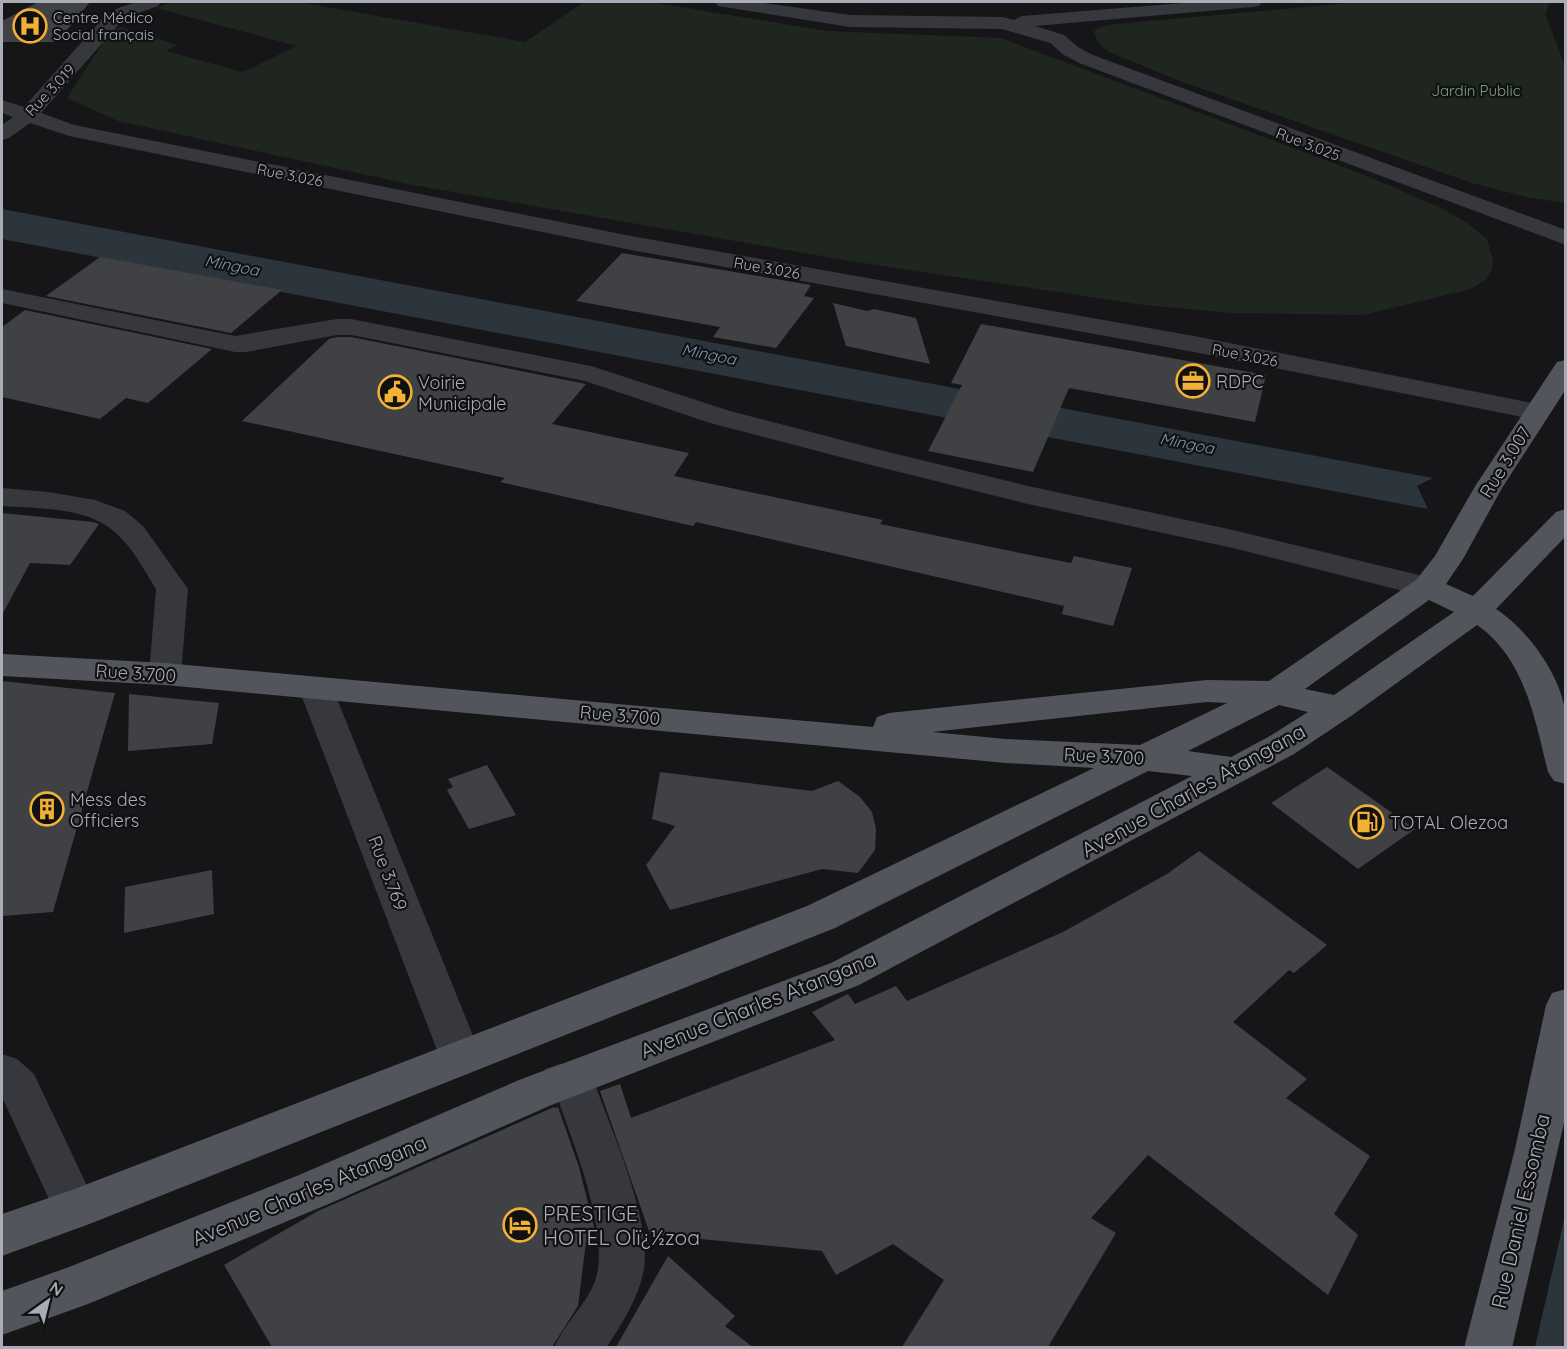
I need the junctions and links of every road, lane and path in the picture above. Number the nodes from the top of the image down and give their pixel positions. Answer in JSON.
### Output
{"nodes":[{"id":1,"x":724,"y":2,"type":"edge"},
{"id":2,"x":1253,"y":2,"type":"edge"},
{"id":3,"x":140,"y":3,"type":"edge"},
{"id":4,"x":975,"y":7,"type":"dead end"},
{"id":5,"x":1062,"y":10,"type":"edge"},
{"id":6,"x":1003,"y":23,"type":"junction"},
{"id":7,"x":1057,"y":39,"type":"junction"},
{"id":8,"x":2,"y":106,"type":"edge"},
{"id":9,"x":27,"y":116,"type":"junction"},
{"id":10,"x":2,"y":134,"type":"edge"},
{"id":11,"x":1566,"y":238,"type":"edge"},
{"id":12,"x":2,"y":296,"type":"edge"},
{"id":13,"x":1566,"y":368,"type":"edge"},
{"id":14,"x":1537,"y":412,"type":"junction"},
{"id":15,"x":2,"y":497,"type":"edge"},
{"id":16,"x":1566,"y":518,"type":"edge"},
{"id":17,"x":1426,"y":576,"type":"junction"},
{"id":18,"x":1487,"y":600,"type":"junction"},
{"id":19,"x":2,"y":665,"type":"edge"},
{"id":20,"x":165,"y":674,"type":"junction"},
{"id":21,"x":316,"y":689,"type":"junction"},
{"id":22,"x":1276,"y":693,"type":"junction"},
{"id":23,"x":1339,"y":708,"type":"junction"},
{"id":24,"x":820,"y":732,"type":"junction"},
{"id":25,"x":1146,"y":758,"type":"junction"},
{"id":26,"x":1238,"y":770,"type":"junction"},
{"id":27,"x":1566,"y":772,"type":"edge"},
{"id":28,"x":1566,"y":1005,"type":"edge"},
{"id":29,"x":461,"y":1058,"type":"junction"},
{"id":30,"x":2,"y":1072,"type":"edge"},
{"id":31,"x":560,"y":1082,"type":"junction"},
{"id":32,"x":76,"y":1209,"type":"junction"},
{"id":33,"x":2,"y":1234,"type":"edge"},
{"id":34,"x":2,"y":1313,"type":"edge"},
{"id":35,"x":578,"y":1347,"type":"edge"},
{"id":36,"x":1488,"y":1347,"type":"edge"}],
"edges":[{"from":1,"to":6,"type":"street","name":"Rue 3.025"},
{"from":2,"to":5,"type":"street"},
{"from":3,"to":9,"type":"street","name":"Rue 3.019"},
{"from":4,"to":6,"type":"street"},
{"from":5,"to":6,"type":"street"},
{"from":5,"to":7,"type":"street"},
{"from":6,"to":7,"type":"street","name":"Rue 3.025"},
{"from":7,"to":11,"type":"street","name":"Rue 3.025"},
{"from":8,"to":9,"type":"street","name":"Rue 3.026"},
{"from":9,"to":10,"type":"street","name":"Rue 3.019"},
{"from":9,"to":14,"type":"street","name":"Rue 3.026"},
{"from":12,"to":17,"type":"street"},
{"from":13,"to":14,"type":"main road","name":"Rue 3.007"},
{"from":14,"to":17,"type":"main road","name":"Rue 3.007"},
{"from":15,"to":20,"type":"street"},
{"from":16,"to":18,"type":"main road"},
{"from":17,"to":18,"type":"main road"},
{"from":17,"to":22,"type":"main road"},
{"from":18,"to":23,"type":"main road","name":"Avenue Charles Atangana"},
{"from":18,"to":27,"type":"main road"},
{"from":19,"to":20,"type":"main road","name":"Rue 3.700"},
{"from":20,"to":21,"type":"main road","name":"Rue 3.700"},
{"from":21,"to":24,"type":"main road","name":"Rue 3.700"},
{"from":21,"to":29,"type":"street","name":"Rue 3.769"},
{"from":22,"to":23,"type":"main road"},
{"from":22,"to":24,"type":"main road"},
{"from":22,"to":25,"type":"main road"},
{"from":23,"to":26,"type":"main road","name":"Avenue Charles Atangana"},
{"from":24,"to":25,"type":"main road","name":"Rue 3.700"},
{"from":25,"to":26,"type":"main road","name":"Rue 3.700"},
{"from":25,"to":29,"type":"main road"},
{"from":26,"to":31,"type":"main road","name":"Avenue Charles Atangana"},
{"from":28,"to":36,"type":"main road","name":"Rue Daniel Essomba"},
{"from":29,"to":32,"type":"main road"},
{"from":30,"to":32,"type":"street"},
{"from":31,"to":34,"type":"main road","name":"Avenue Charles Atangana"},
{"from":31,"to":35,"type":"street"},
{"from":32,"to":33,"type":"main road"}]}
